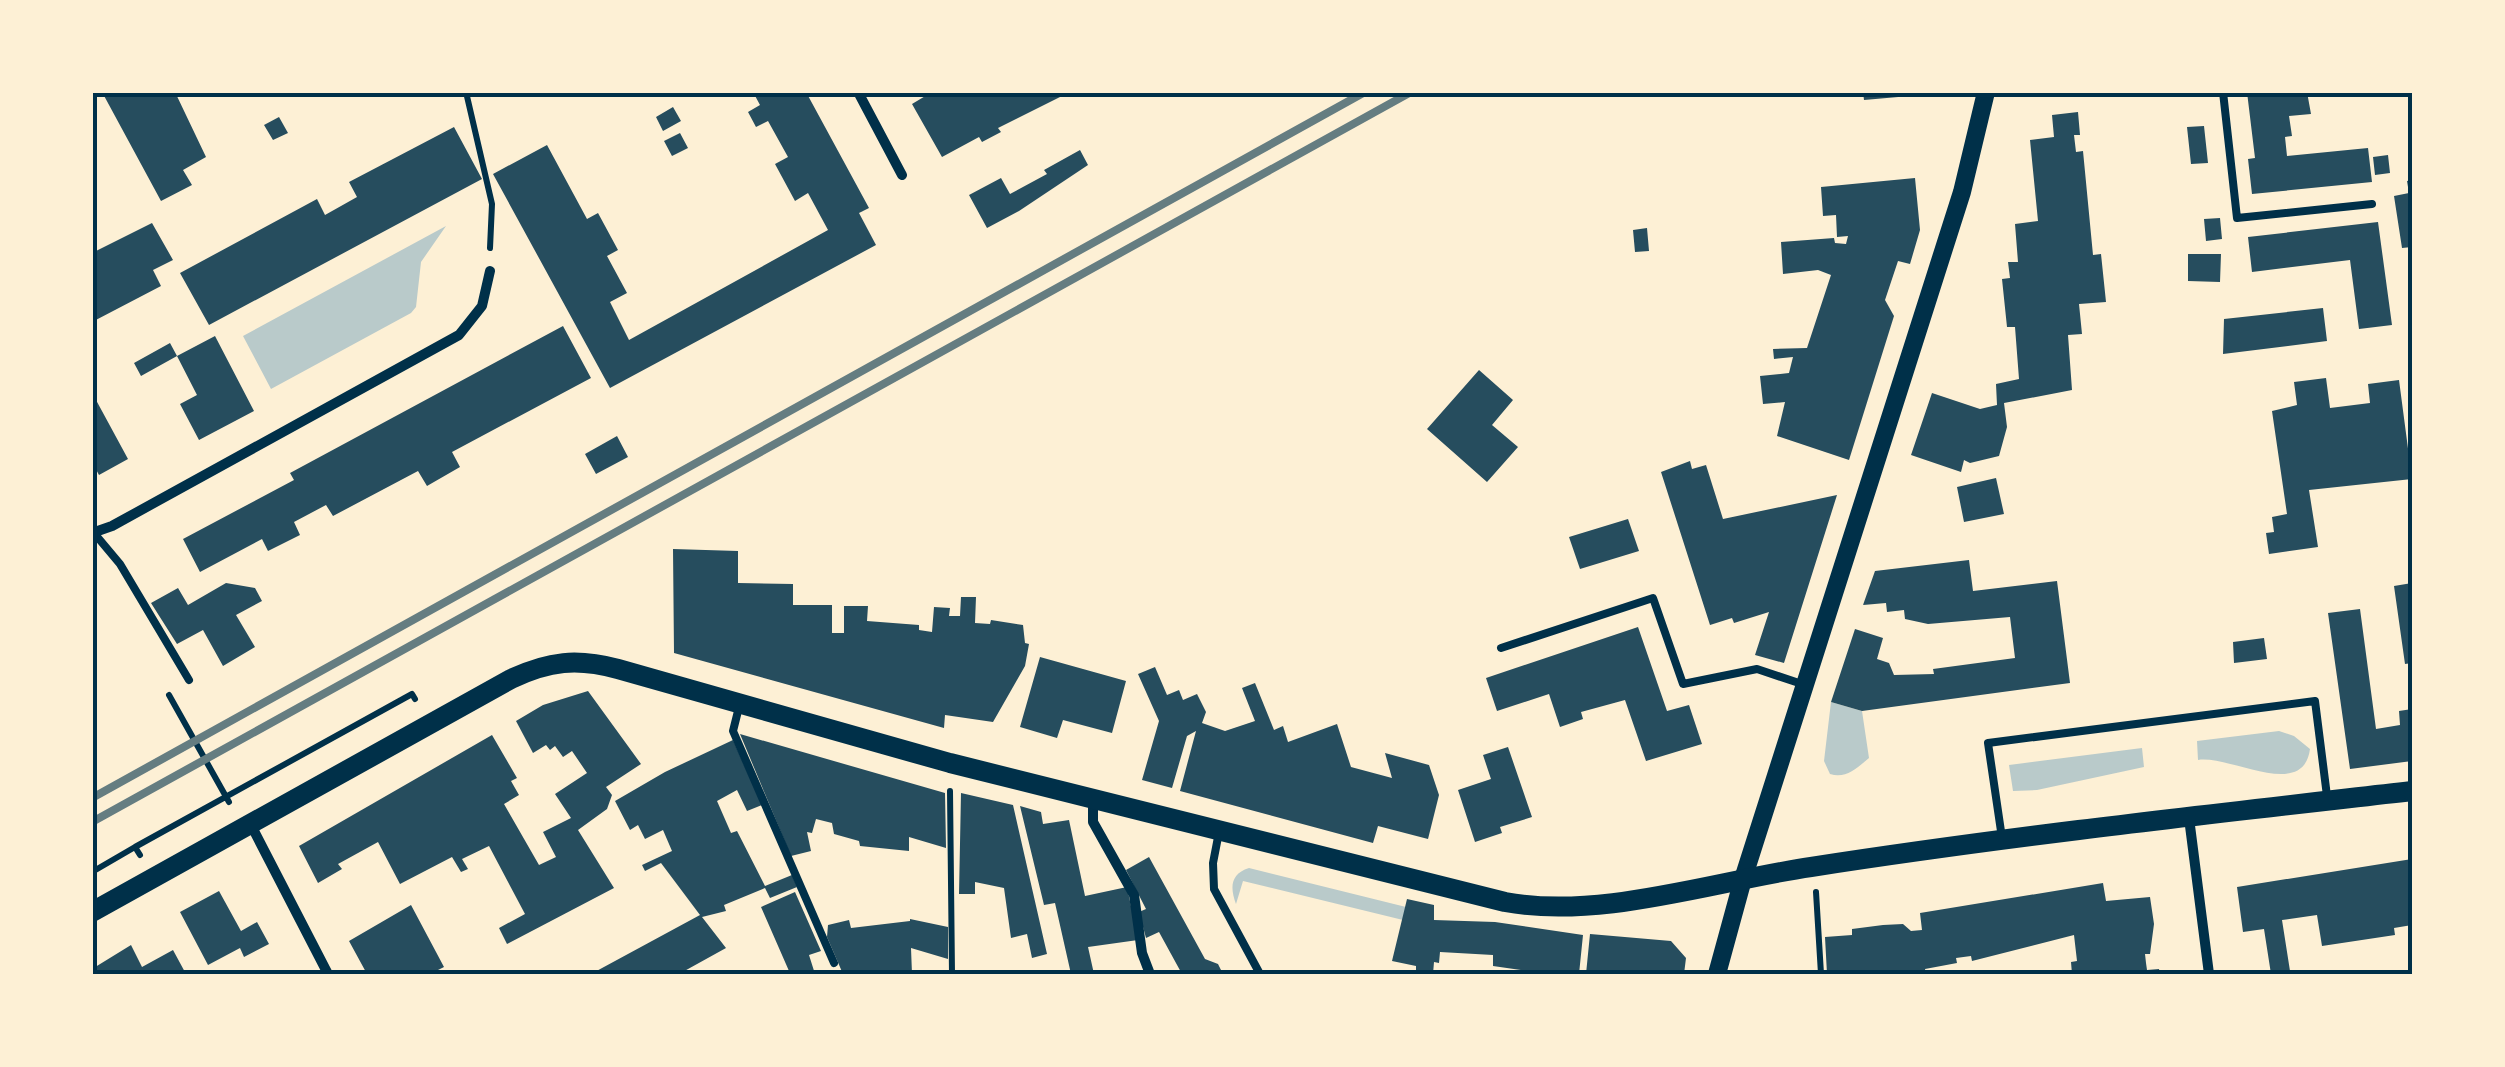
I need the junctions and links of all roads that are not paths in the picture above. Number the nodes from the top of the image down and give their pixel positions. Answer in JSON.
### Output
{"nodes":[{"id":1,"x":858,"y":92,"type":"edge"},
{"id":2,"x":1986,"y":92,"type":"edge"},
{"id":3,"x":2223,"y":92,"type":"edge"},
{"id":4,"x":92,"y":165,"type":"edge"},
{"id":5,"x":902,"y":175,"type":"dead end"},
{"id":6,"x":92,"y":196,"type":"edge"},
{"id":7,"x":2372,"y":204,"type":"dead end"},
{"id":8,"x":490,"y":271,"type":"road end"},
{"id":9,"x":93,"y":533,"type":"edge"},
{"id":10,"x":1501,"y":648,"type":"dead end"},
{"id":11,"x":190,"y":680,"type":"dead end"},
{"id":12,"x":1806,"y":685,"type":"junction"},
{"id":13,"x":740,"y":703,"type":"junction"},
{"id":14,"x":2412,"y":791,"type":"edge"},
{"id":15,"x":1092,"y":800,"type":"junction"},
{"id":16,"x":2327,"y":801,"type":"junction"},
{"id":17,"x":2189,"y":817,"type":"junction"},
{"id":18,"x":251,"y":825,"type":"junction"},
{"id":19,"x":1220,"y":831,"type":"junction"},
{"id":20,"x":2003,"y":842,"type":"junction"},
{"id":21,"x":1743,"y":879,"type":"junction"},
{"id":22,"x":92,"y":912,"type":"edge"},
{"id":23,"x":834,"y":963,"type":"dead end"},
{"id":24,"x":328,"y":974,"type":"edge"},
{"id":25,"x":1150,"y":974,"type":"edge"},
{"id":26,"x":1260,"y":974,"type":"edge"},
{"id":27,"x":1717,"y":974,"type":"edge"},
{"id":28,"x":2209,"y":974,"type":"edge"}],
"edges":[{"from":1,"to":5,"type":"street"},
{"from":2,"to":12,"type":"street"},
{"from":3,"to":7,"type":"lane"},
{"from":4,"to":6,"type":"street"},
{"from":8,"to":9,"type":"street"},
{"from":9,"to":11,"type":"lane"},
{"from":10,"to":12,"type":"lane"},
{"from":12,"to":21,"type":"street"},
{"from":13,"to":15,"type":"main road"},
{"from":13,"to":18,"type":"main road"},
{"from":13,"to":23,"type":"lane"},
{"from":14,"to":16,"type":"main road"},
{"from":15,"to":19,"type":"main road"},
{"from":15,"to":25,"type":"street"},
{"from":16,"to":17,"type":"main road"},
{"from":16,"to":20,"type":"lane"},
{"from":17,"to":20,"type":"main road"},
{"from":17,"to":28,"type":"street"},
{"from":18,"to":22,"type":"main road"},
{"from":18,"to":24,"type":"street"},
{"from":19,"to":21,"type":"main road"},
{"from":19,"to":26,"type":"lane"},
{"from":20,"to":21,"type":"main road"},
{"from":21,"to":27,"type":"street"}]}
